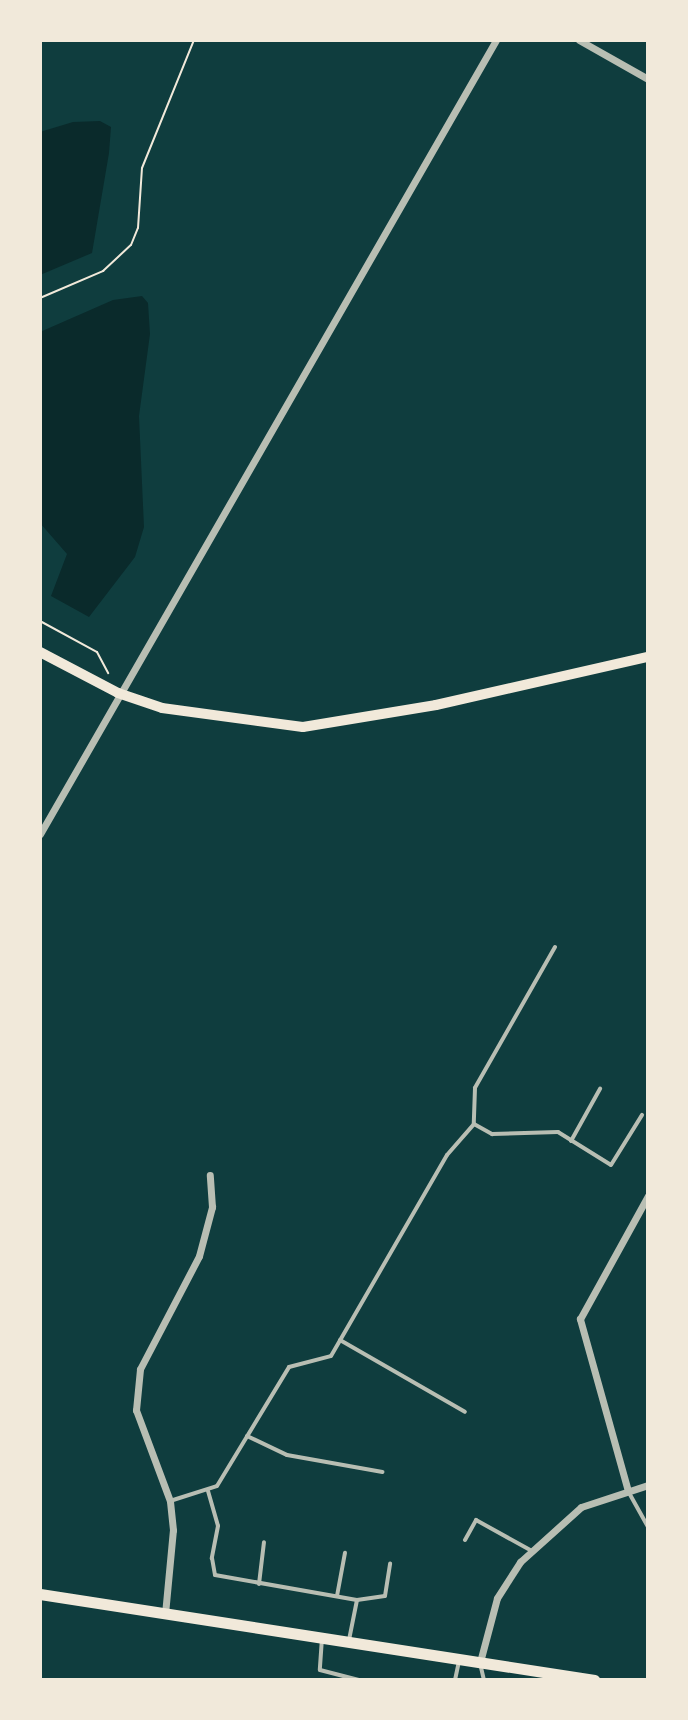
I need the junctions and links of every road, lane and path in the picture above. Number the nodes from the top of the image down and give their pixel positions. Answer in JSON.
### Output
{"nodes":[{"id":1,"x":194,"y":40,"type":"edge"},
{"id":2,"x":496,"y":40,"type":"edge"},
{"id":3,"x":579,"y":40,"type":"edge"},
{"id":4,"x":648,"y":79,"type":"edge"},
{"id":5,"x":40,"y":298,"type":"edge"},
{"id":6,"x":40,"y":621,"type":"edge"},
{"id":7,"x":40,"y":652,"type":"edge"},
{"id":8,"x":648,"y":657,"type":"edge"},
{"id":9,"x":102,"y":685,"type":"junction"},
{"id":10,"x":118,"y":693,"type":"junction"},
{"id":11,"x":40,"y":834,"type":"edge"},
{"id":12,"x":555,"y":947,"type":"dead end"},
{"id":13,"x":600,"y":1089,"type":"dead end"},
{"id":14,"x":642,"y":1115,"type":"dead end"},
{"id":15,"x":474,"y":1124,"type":"junction"},
{"id":16,"x":571,"y":1141,"type":"junction"},
{"id":17,"x":210,"y":1175,"type":"dead end"},
{"id":18,"x":648,"y":1196,"type":"edge"},
{"id":19,"x":340,"y":1340,"type":"junction"},
{"id":20,"x":465,"y":1412,"type":"dead end"},
{"id":21,"x":247,"y":1436,"type":"junction"},
{"id":22,"x":382,"y":1472,"type":"dead end"},
{"id":23,"x":648,"y":1485,"type":"edge"},
{"id":24,"x":208,"y":1491,"type":"junction"},
{"id":25,"x":628,"y":1491,"type":"junction"},
{"id":26,"x":170,"y":1501,"type":"junction"},
{"id":27,"x":648,"y":1527,"type":"edge"},
{"id":28,"x":465,"y":1540,"type":"dead end"},
{"id":29,"x":264,"y":1542,"type":"dead end"},
{"id":30,"x":532,"y":1551,"type":"junction"},
{"id":31,"x":345,"y":1553,"type":"dead end"},
{"id":32,"x":390,"y":1563,"type":"dead end"},
{"id":33,"x":259,"y":1584,"type":"junction"},
{"id":34,"x":40,"y":1594,"type":"edge"},
{"id":35,"x":337,"y":1596,"type":"junction"},
{"id":36,"x":357,"y":1600,"type":"junction"},
{"id":37,"x":165,"y":1614,"type":"junction"},
{"id":38,"x":322,"y":1638,"type":"junction"},
{"id":39,"x":349,"y":1642,"type":"junction"},
{"id":40,"x":460,"y":1659,"type":"junction"},
{"id":41,"x":480,"y":1662,"type":"junction"},
{"id":42,"x":359,"y":1680,"type":"edge"},
{"id":43,"x":455,"y":1680,"type":"edge"},
{"id":44,"x":484,"y":1680,"type":"edge"},
{"id":45,"x":594,"y":1680,"type":"edge"}],
"edges":[{"from":1,"to":5,"type":"path"},
{"from":2,"to":10,"type":"street"},
{"from":3,"to":4,"type":"street"},
{"from":6,"to":9,"type":"path"},
{"from":7,"to":9,"type":"main road"},
{"from":8,"to":10,"type":"main road"},
{"from":9,"to":10,"type":"main road"},
{"from":10,"to":11,"type":"street"},
{"from":12,"to":15,"type":"lane"},
{"from":13,"to":16,"type":"lane"},
{"from":14,"to":16,"type":"lane"},
{"from":15,"to":16,"type":"lane"},
{"from":15,"to":19,"type":"lane"},
{"from":17,"to":26,"type":"street"},
{"from":18,"to":25,"type":"street"},
{"from":19,"to":20,"type":"lane"},
{"from":19,"to":21,"type":"lane"},
{"from":21,"to":22,"type":"lane"},
{"from":21,"to":24,"type":"lane"},
{"from":23,"to":25,"type":"street"},
{"from":24,"to":26,"type":"lane"},
{"from":24,"to":33,"type":"lane"},
{"from":25,"to":27,"type":"lane"},
{"from":25,"to":30,"type":"street"},
{"from":26,"to":37,"type":"street"},
{"from":28,"to":30,"type":"lane"},
{"from":29,"to":33,"type":"lane"},
{"from":30,"to":41,"type":"street"},
{"from":31,"to":35,"type":"lane"},
{"from":32,"to":36,"type":"lane"},
{"from":33,"to":35,"type":"lane"},
{"from":34,"to":37,"type":"main road"},
{"from":35,"to":36,"type":"lane"},
{"from":36,"to":39,"type":"lane"},
{"from":37,"to":38,"type":"main road"},
{"from":38,"to":39,"type":"main road"},
{"from":38,"to":42,"type":"lane"},
{"from":39,"to":40,"type":"main road"},
{"from":40,"to":41,"type":"main road"},
{"from":40,"to":43,"type":"lane"},
{"from":41,"to":44,"type":"lane"},
{"from":41,"to":45,"type":"main road"}]}
